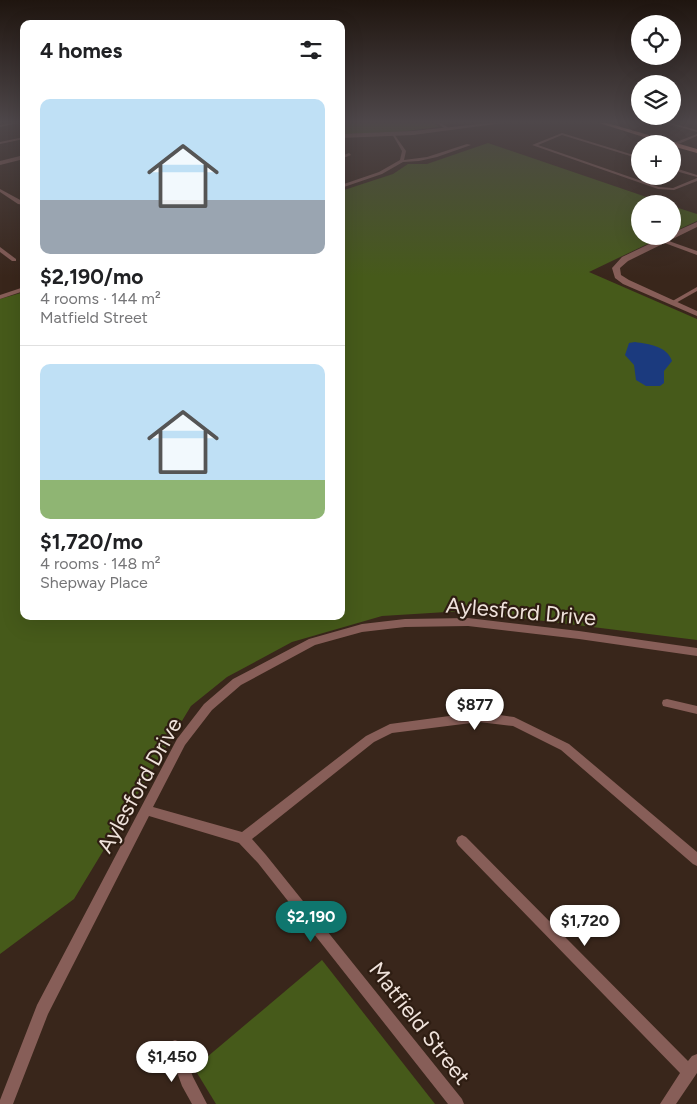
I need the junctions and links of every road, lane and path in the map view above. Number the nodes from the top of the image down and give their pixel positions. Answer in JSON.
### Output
{"nodes":[{"id":1,"x":377,"y":175,"type":"edge"},
{"id":2,"x":619,"y":175,"type":"edge"},
{"id":3,"x":697,"y":178,"type":"edge"},
{"id":4,"x":345,"y":186,"type":"edge"},
{"id":5,"x":0,"y":190,"type":"edge"},
{"id":6,"x":20,"y":203,"type":"edge"},
{"id":7,"x":697,"y":226,"type":"edge"},
{"id":8,"x":681,"y":234,"type":"edge"},
{"id":9,"x":658,"y":245,"type":"edge"},
{"id":10,"x":675,"y":245,"type":"edge"},
{"id":11,"x":0,"y":249,"type":"edge"},
{"id":12,"x":697,"y":254,"type":"edge"},
{"id":13,"x":14,"y":260,"type":"dead end"},
{"id":14,"x":697,"y":289,"type":"edge"},
{"id":15,"x":20,"y":290,"type":"edge"},
{"id":16,"x":0,"y":297,"type":"edge"},
{"id":17,"x":673,"y":302,"type":"junction"},
{"id":18,"x":697,"y":313,"type":"edge"},
{"id":19,"x":697,"y":652,"type":"edge"},
{"id":20,"x":667,"y":703,"type":"dead end"},
{"id":21,"x":697,"y":710,"type":"edge"},
{"id":22,"x":146,"y":810,"type":"junction"},
{"id":23,"x":243,"y":838,"type":"junction"},
{"id":24,"x":462,"y":841,"type":"dead end"},
{"id":25,"x":697,"y":860,"type":"edge"},
{"id":26,"x":176,"y":1047,"type":"dead end"},
{"id":27,"x":693,"y":1067,"type":"edge"},
{"id":28,"x":0,"y":1103,"type":"edge"},
{"id":29,"x":6,"y":1104,"type":"edge"},
{"id":30,"x":200,"y":1104,"type":"edge"},
{"id":31,"x":457,"y":1104,"type":"edge"},
{"id":32,"x":667,"y":1104,"type":"edge"}],
"edges":[{"from":1,"to":4,"type":"street"},
{"from":2,"to":3,"type":"street"},
{"from":5,"to":6,"type":"street"},
{"from":7,"to":8,"type":"street"},
{"from":9,"to":17,"type":"street"},
{"from":10,"to":12,"type":"street"},
{"from":11,"to":13,"type":"street"},
{"from":14,"to":17,"type":"street"},
{"from":15,"to":16,"type":"street"},
{"from":17,"to":18,"type":"street"},
{"from":19,"to":22,"type":"street","name":"Aylesford Drive"},
{"from":20,"to":21,"type":"street"},
{"from":22,"to":23,"type":"street"},
{"from":22,"to":29,"type":"street","name":"Aylesford Drive"},
{"from":23,"to":25,"type":"street"},
{"from":23,"to":31,"type":"street","name":"Matfield Street"},
{"from":24,"to":27,"type":"street"},
{"from":26,"to":30,"type":"street"},
{"from":27,"to":32,"type":"street"},
{"from":28,"to":29,"type":"street"}]}
